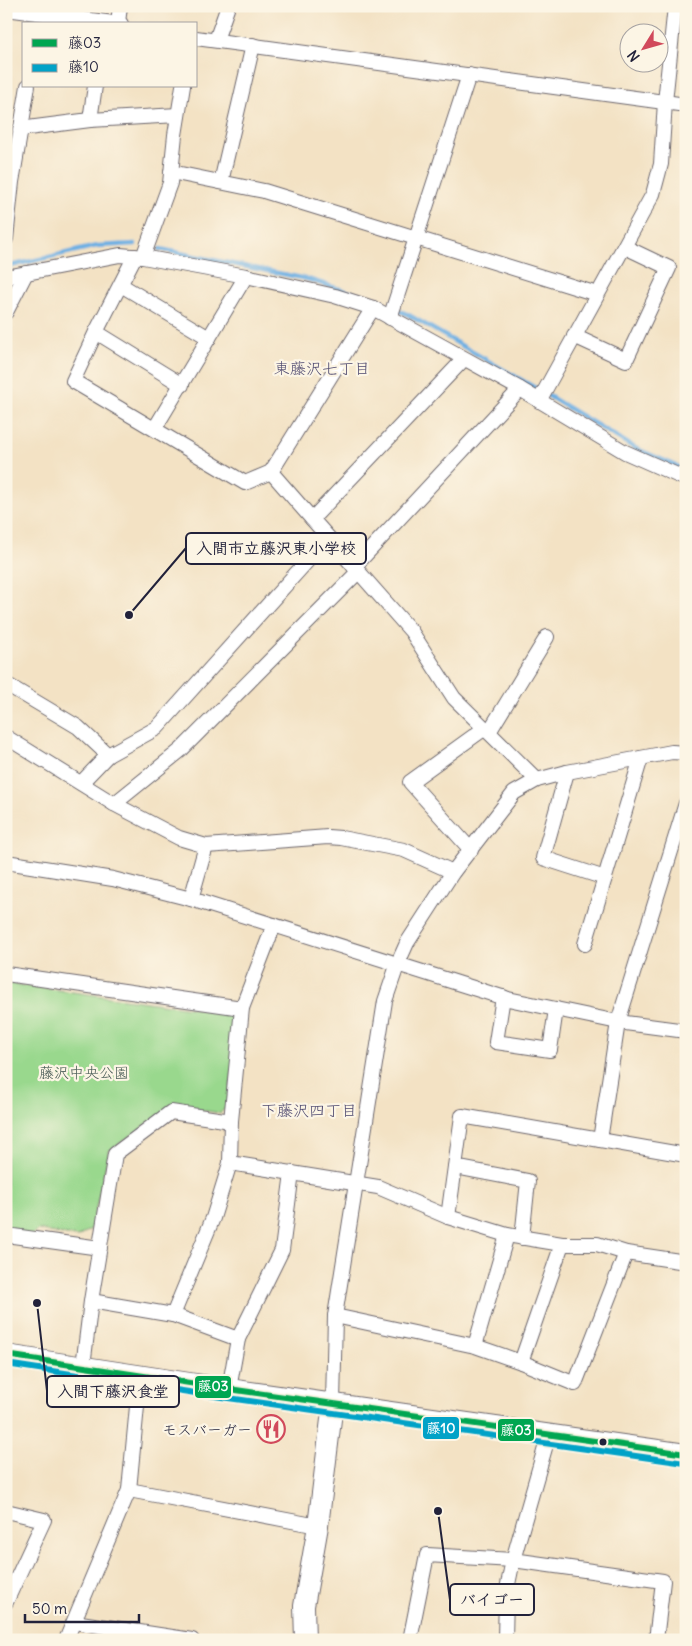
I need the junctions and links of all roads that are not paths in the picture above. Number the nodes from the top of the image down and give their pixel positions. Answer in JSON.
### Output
{"nodes":[{"id":1,"x":120,"y":6,"type":"edge"},
{"id":2,"x":228,"y":6,"type":"edge"},
{"id":3,"x":675,"y":6,"type":"edge"},
{"id":4,"x":6,"y":9,"type":"edge"},
{"id":5,"x":41,"y":19,"type":"edge"},
{"id":6,"x":95,"y":22,"type":"edge"},
{"id":7,"x":113,"y":22,"type":"edge"},
{"id":8,"x":198,"y":38,"type":"edge"},
{"id":9,"x":216,"y":40,"type":"junction"},
{"id":10,"x":254,"y":45,"type":"junction"},
{"id":11,"x":469,"y":75,"type":"junction"},
{"id":12,"x":28,"y":88,"type":"edge"},
{"id":13,"x":95,"y":88,"type":"edge"},
{"id":14,"x":183,"y":88,"type":"edge"},
{"id":15,"x":665,"y":102,"type":"junction"},
{"id":16,"x":686,"y":105,"type":"edge"},
{"id":17,"x":178,"y":115,"type":"junction"},
{"id":18,"x":90,"y":120,"type":"junction"},
{"id":19,"x":20,"y":129,"type":"junction"},
{"id":20,"x":171,"y":172,"type":"junction"},
{"id":21,"x":222,"y":182,"type":"junction"},
{"id":22,"x":417,"y":237,"type":"junction"},
{"id":23,"x":6,"y":239,"type":"edge"},
{"id":24,"x":625,"y":247,"type":"junction"},
{"id":25,"x":139,"y":256,"type":"junction"},
{"id":26,"x":26,"y":273,"type":"junction"},
{"id":27,"x":246,"y":276,"type":"junction"},
{"id":28,"x":6,"y":277,"type":"edge"},
{"id":29,"x":121,"y":285,"type":"junction"},
{"id":30,"x":597,"y":294,"type":"junction"},
{"id":31,"x":373,"y":308,"type":"junction"},
{"id":32,"x":6,"y":312,"type":"edge"},
{"id":33,"x":390,"y":318,"type":"junction"},
{"id":34,"x":96,"y":332,"type":"junction"},
{"id":35,"x":574,"y":336,"type":"junction"},
{"id":36,"x":209,"y":338,"type":"junction"},
{"id":37,"x":464,"y":359,"type":"junction"},
{"id":38,"x":182,"y":385,"type":"junction"},
{"id":39,"x":520,"y":390,"type":"junction"},
{"id":40,"x":539,"y":401,"type":"junction"},
{"id":41,"x":155,"y":428,"type":"junction"},
{"id":42,"x":271,"y":472,"type":"junction"},
{"id":43,"x":686,"y":479,"type":"edge"},
{"id":44,"x":312,"y":519,"type":"junction"},
{"id":45,"x":328,"y":538,"type":"junction"},
{"id":46,"x":356,"y":570,"type":"junction"},
{"id":47,"x":547,"y":637,"type":"dead end"},
{"id":48,"x":6,"y":684,"type":"edge"},
{"id":49,"x":487,"y":730,"type":"junction"},
{"id":50,"x":6,"y":737,"type":"edge"},
{"id":51,"x":686,"y":753,"type":"edge"},
{"id":52,"x":108,"y":755,"type":"junction"},
{"id":53,"x":641,"y":758,"type":"junction"},
{"id":54,"x":567,"y":772,"type":"junction"},
{"id":55,"x":537,"y":780,"type":"junction"},
{"id":56,"x":82,"y":782,"type":"junction"},
{"id":57,"x":686,"y":803,"type":"edge"},
{"id":58,"x":114,"y":804,"type":"junction"},
{"id":59,"x":206,"y":846,"type":"junction"},
{"id":60,"x":471,"y":850,"type":"junction"},
{"id":61,"x":6,"y":862,"type":"edge"},
{"id":62,"x":453,"y":872,"type":"junction"},
{"id":63,"x":605,"y":878,"type":"junction"},
{"id":64,"x":191,"y":899,"type":"junction"},
{"id":65,"x":274,"y":925,"type":"junction"},
{"id":66,"x":585,"y":944,"type":"dead end"},
{"id":67,"x":398,"y":963,"type":"junction"},
{"id":68,"x":6,"y":974,"type":"edge"},
{"id":69,"x":503,"y":997,"type":"junction"},
{"id":70,"x":242,"y":1008,"type":"junction"},
{"id":71,"x":556,"y":1009,"type":"junction"},
{"id":72,"x":618,"y":1022,"type":"junction"},
{"id":73,"x":686,"y":1030,"type":"edge"},
{"id":74,"x":231,"y":1121,"type":"junction"},
{"id":75,"x":600,"y":1140,"type":"junction"},
{"id":76,"x":686,"y":1154,"type":"edge"},
{"id":77,"x":230,"y":1162,"type":"junction"},
{"id":78,"x":455,"y":1167,"type":"junction"},
{"id":79,"x":292,"y":1173,"type":"junction"},
{"id":80,"x":357,"y":1184,"type":"junction"},
{"id":81,"x":448,"y":1217,"type":"junction"},
{"id":82,"x":6,"y":1235,"type":"edge"},
{"id":83,"x":507,"y":1235,"type":"junction"},
{"id":84,"x":522,"y":1238,"type":"junction"},
{"id":85,"x":562,"y":1244,"type":"junction"},
{"id":86,"x":100,"y":1248,"type":"junction"},
{"id":87,"x":626,"y":1253,"type":"junction"},
{"id":88,"x":686,"y":1262,"type":"edge"},
{"id":89,"x":91,"y":1301,"type":"junction"},
{"id":90,"x":173,"y":1315,"type":"junction"},
{"id":91,"x":335,"y":1316,"type":"junction"},
{"id":92,"x":238,"y":1339,"type":"junction"},
{"id":93,"x":475,"y":1346,"type":"junction"},
{"id":94,"x":6,"y":1355,"type":"edge"},
{"id":95,"x":521,"y":1362,"type":"junction"},
{"id":96,"x":83,"y":1366,"type":"junction"},
{"id":97,"x":140,"y":1375,"type":"junction"},
{"id":98,"x":229,"y":1389,"type":"junction"},
{"id":99,"x":333,"y":1403,"type":"junction"},
{"id":100,"x":549,"y":1434,"type":"junction"},
{"id":101,"x":686,"y":1454,"type":"edge"},
{"id":102,"x":129,"y":1490,"type":"junction"},
{"id":103,"x":6,"y":1511,"type":"edge"},
{"id":104,"x":318,"y":1526,"type":"junction"},
{"id":105,"x":513,"y":1560,"type":"junction"},
{"id":106,"x":6,"y":1602,"type":"edge"},
{"id":107,"x":74,"y":1622,"type":"junction"},
{"id":108,"x":66,"y":1640,"type":"edge"},
{"id":109,"x":192,"y":1640,"type":"edge"},
{"id":110,"x":306,"y":1640,"type":"edge"},
{"id":111,"x":410,"y":1640,"type":"edge"},
{"id":112,"x":506,"y":1640,"type":"edge"},
{"id":113,"x":656,"y":1640,"type":"edge"}],
"edges":[{"from":1,"to":7,"type":"street"},
{"from":2,"to":9,"type":"street"},
{"from":3,"to":15,"type":"street"},
{"from":4,"to":5,"type":"street"},
{"from":5,"to":6,"type":"street"},
{"from":8,"to":9,"type":"street"},
{"from":9,"to":10,"type":"street"},
{"from":10,"to":11,"type":"street"},
{"from":10,"to":21,"type":"street"},
{"from":11,"to":15,"type":"street"},
{"from":11,"to":22,"type":"street"},
{"from":12,"to":19,"type":"street"},
{"from":13,"to":18,"type":"street"},
{"from":14,"to":17,"type":"street"},
{"from":15,"to":16,"type":"street"},
{"from":15,"to":24,"type":"street"},
{"from":17,"to":18,"type":"street"},
{"from":17,"to":20,"type":"street"},
{"from":18,"to":19,"type":"street"},
{"from":19,"to":23,"type":"street"},
{"from":20,"to":21,"type":"street"},
{"from":20,"to":25,"type":"street"},
{"from":21,"to":22,"type":"street"},
{"from":22,"to":30,"type":"street"},
{"from":22,"to":33,"type":"street"},
{"from":24,"to":30,"type":"street"},
{"from":24,"to":35,"type":"street"},
{"from":25,"to":26,"type":"street"},
{"from":25,"to":27,"type":"street"},
{"from":25,"to":29,"type":"street"},
{"from":26,"to":28,"type":"street"},
{"from":26,"to":32,"type":"street"},
{"from":27,"to":31,"type":"street"},
{"from":27,"to":36,"type":"street"},
{"from":29,"to":34,"type":"street"},
{"from":29,"to":36,"type":"street"},
{"from":30,"to":35,"type":"street"},
{"from":31,"to":33,"type":"street"},
{"from":31,"to":42,"type":"street"},
{"from":33,"to":37,"type":"street"},
{"from":34,"to":38,"type":"street"},
{"from":34,"to":41,"type":"street"},
{"from":35,"to":40,"type":"street"},
{"from":36,"to":38,"type":"street"},
{"from":37,"to":39,"type":"street"},
{"from":37,"to":44,"type":"street"},
{"from":38,"to":41,"type":"street"},
{"from":39,"to":40,"type":"street"},
{"from":39,"to":46,"type":"street"},
{"from":40,"to":43,"type":"street"},
{"from":41,"to":42,"type":"street"},
{"from":42,"to":44,"type":"street"},
{"from":44,"to":45,"type":"street"},
{"from":45,"to":46,"type":"street"},
{"from":45,"to":52,"type":"street"},
{"from":46,"to":49,"type":"street"},
{"from":46,"to":58,"type":"street"},
{"from":47,"to":49,"type":"street"},
{"from":48,"to":52,"type":"street"},
{"from":49,"to":55,"type":"street"},
{"from":49,"to":60,"type":"street"},
{"from":50,"to":56,"type":"street"},
{"from":51,"to":53,"type":"street"},
{"from":52,"to":56,"type":"street"},
{"from":53,"to":54,"type":"street"},
{"from":53,"to":63,"type":"street"},
{"from":54,"to":55,"type":"street"},
{"from":54,"to":63,"type":"street"},
{"from":55,"to":60,"type":"street"},
{"from":56,"to":58,"type":"street"},
{"from":57,"to":72,"type":"street"},
{"from":58,"to":59,"type":"street"},
{"from":59,"to":62,"type":"street"},
{"from":59,"to":64,"type":"street"},
{"from":60,"to":62,"type":"street"},
{"from":61,"to":64,"type":"street"},
{"from":62,"to":67,"type":"street"},
{"from":63,"to":66,"type":"street"},
{"from":64,"to":65,"type":"street"},
{"from":65,"to":67,"type":"street"},
{"from":65,"to":70,"type":"street"},
{"from":67,"to":69,"type":"street"},
{"from":67,"to":80,"type":"street"},
{"from":68,"to":70,"type":"street"},
{"from":69,"to":71,"type":"street"},
{"from":69,"to":71,"type":"street"},
{"from":70,"to":74,"type":"street"},
{"from":71,"to":72,"type":"street"},
{"from":72,"to":73,"type":"street"},
{"from":72,"to":75,"type":"street"},
{"from":74,"to":77,"type":"street"},
{"from":74,"to":86,"type":"street"},
{"from":75,"to":76,"type":"street"},
{"from":75,"to":78,"type":"street"},
{"from":77,"to":79,"type":"street"},
{"from":77,"to":90,"type":"street"},
{"from":78,"to":81,"type":"street"},
{"from":78,"to":84,"type":"street"},
{"from":79,"to":80,"type":"street"},
{"from":79,"to":92,"type":"street"},
{"from":80,"to":81,"type":"street"},
{"from":80,"to":91,"type":"street"},
{"from":81,"to":83,"type":"street"},
{"from":82,"to":86,"type":"street"},
{"from":83,"to":84,"type":"street"},
{"from":83,"to":93,"type":"street"},
{"from":84,"to":85,"type":"street"},
{"from":85,"to":87,"type":"street"},
{"from":85,"to":95,"type":"street"},
{"from":86,"to":89,"type":"street"},
{"from":87,"to":88,"type":"street"},
{"from":87,"to":95,"type":"street"},
{"from":89,"to":90,"type":"street"},
{"from":89,"to":96,"type":"street"},
{"from":90,"to":92,"type":"street"},
{"from":91,"to":93,"type":"street"},
{"from":91,"to":99,"type":"street"},
{"from":92,"to":98,"type":"street"},
{"from":93,"to":95,"type":"street"},
{"from":94,"to":96,"type":"street"},
{"from":96,"to":97,"type":"street"},
{"from":97,"to":98,"type":"street"},
{"from":97,"to":102,"type":"street"},
{"from":98,"to":99,"type":"street"},
{"from":99,"to":100,"type":"street"},
{"from":99,"to":104,"type":"street"},
{"from":100,"to":101,"type":"street"},
{"from":100,"to":105,"type":"street"},
{"from":102,"to":104,"type":"street"},
{"from":102,"to":107,"type":"street"},
{"from":103,"to":106,"type":"street"},
{"from":104,"to":110,"type":"street"},
{"from":105,"to":111,"type":"street"},
{"from":105,"to":112,"type":"street"},
{"from":105,"to":113,"type":"street"},
{"from":107,"to":108,"type":"street"},
{"from":107,"to":109,"type":"street"}]}
